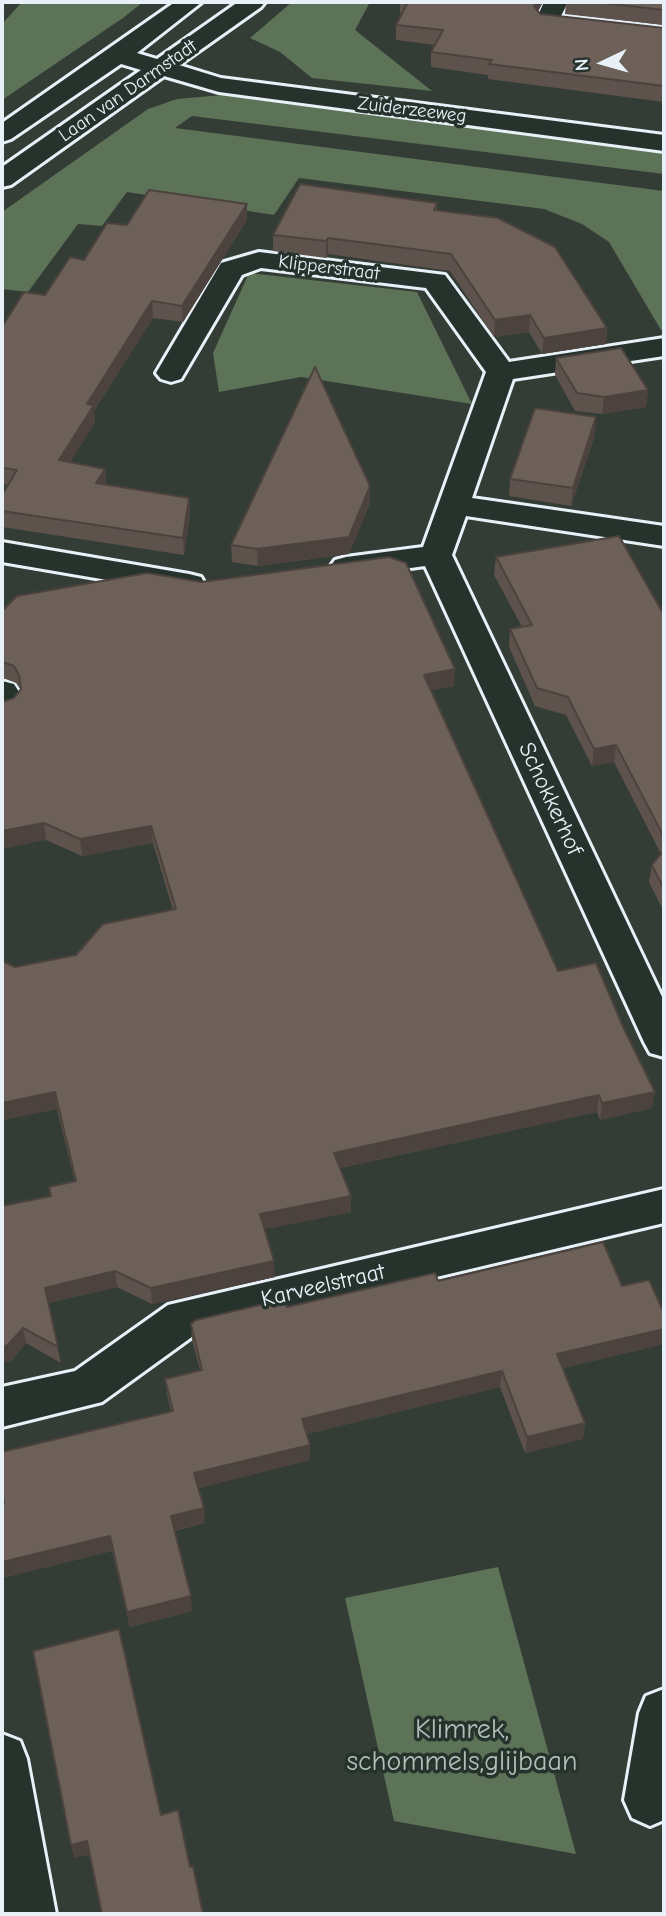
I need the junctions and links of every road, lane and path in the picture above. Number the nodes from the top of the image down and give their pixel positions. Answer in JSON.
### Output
{"nodes":[{"id":1,"x":190,"y":2,"type":"edge"},
{"id":2,"x":253,"y":2,"type":"edge"},
{"id":3,"x":556,"y":2,"type":"edge"},
{"id":4,"x":664,"y":35,"type":"edge"},
{"id":5,"x":117,"y":55,"type":"junction"},
{"id":6,"x":162,"y":68,"type":"junction"},
{"id":7,"x":2,"y":134,"type":"edge"},
{"id":8,"x":664,"y":143,"type":"edge"},
{"id":9,"x":2,"y":179,"type":"edge"},
{"id":10,"x":664,"y":347,"type":"edge"},
{"id":11,"x":501,"y":372,"type":"junction"},
{"id":12,"x":171,"y":373,"type":"dead end"},
{"id":13,"x":453,"y":505,"type":"junction"},
{"id":14,"x":664,"y":536,"type":"edge"},
{"id":15,"x":2,"y":552,"type":"edge"},
{"id":16,"x":436,"y":555,"type":"junction"},
{"id":17,"x":312,"y":571,"type":"edge"},
{"id":18,"x":216,"y":584,"type":"edge"},
{"id":19,"x":2,"y":692,"type":"edge"},
{"id":20,"x":2,"y":706,"type":"edge"},
{"id":21,"x":664,"y":1042,"type":"edge"},
{"id":22,"x":664,"y":1206,"type":"edge"},
{"id":23,"x":2,"y":1407,"type":"edge"},
{"id":24,"x":664,"y":1713,"type":"edge"},
{"id":25,"x":2,"y":1759,"type":"edge"},
{"id":26,"x":650,"y":1800,"type":"dead end"},
{"id":27,"x":29,"y":1914,"type":"edge"}],
"edges":[{"from":1,"to":5,"type":"street","name":"Laan van Darmstadt"},
{"from":2,"to":6,"type":"street","name":"Laan van Darmstadt"},
{"from":3,"to":4,"type":"street"},
{"from":5,"to":6,"type":"street","name":"Zuiderzeeweg"},
{"from":5,"to":7,"type":"street","name":"Laan van Darmstadt"},
{"from":6,"to":8,"type":"street","name":"Zuiderzeeweg"},
{"from":6,"to":9,"type":"street","name":"Laan van Darmstadt"},
{"from":10,"to":11,"type":"street"},
{"from":11,"to":12,"type":"street","name":"Klipperstraat"},
{"from":11,"to":13,"type":"street"},
{"from":13,"to":14,"type":"street"},
{"from":13,"to":16,"type":"street"},
{"from":15,"to":18,"type":"street"},
{"from":16,"to":17,"type":"street"},
{"from":16,"to":21,"type":"street","name":"Schokkerhof"},
{"from":19,"to":20,"type":"street"},
{"from":22,"to":23,"type":"street","name":"Karveelstraat"},
{"from":24,"to":26,"type":"street"},
{"from":25,"to":27,"type":"street"}]}
